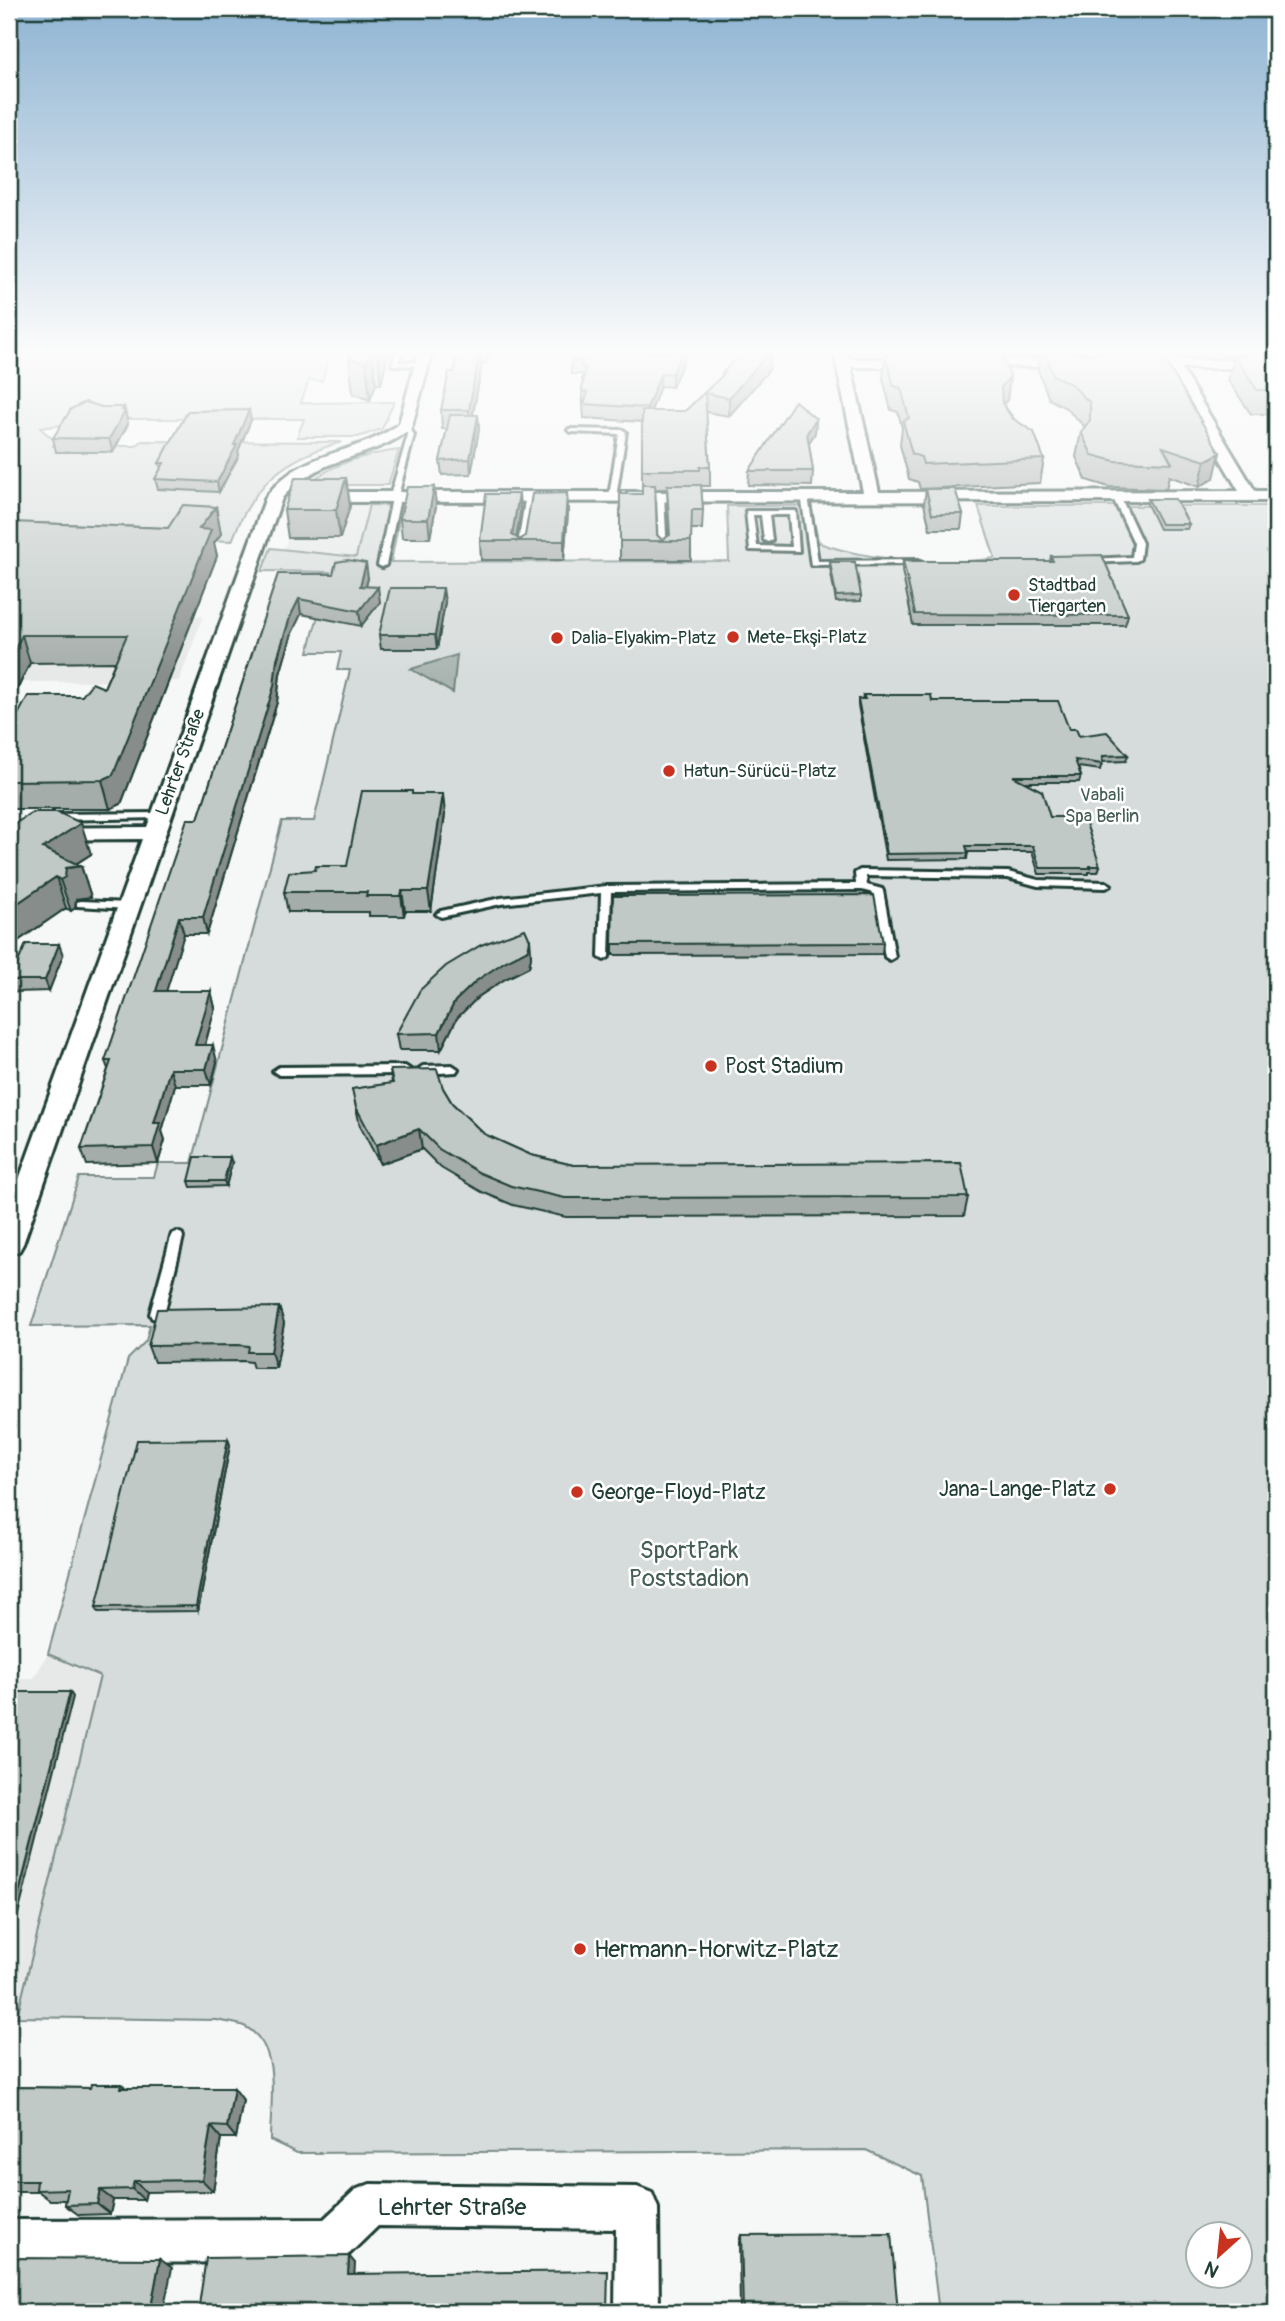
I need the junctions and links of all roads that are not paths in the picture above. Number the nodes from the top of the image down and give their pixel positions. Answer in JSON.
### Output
{"nodes":[{"id":1,"x":318,"y":461,"type":"edge"},
{"id":2,"x":404,"y":461,"type":"edge"},
{"id":3,"x":618,"y":461,"type":"edge"},
{"id":4,"x":864,"y":461,"type":"edge"},
{"id":5,"x":1229,"y":461,"type":"edge"},
{"id":6,"x":394,"y":496,"type":"junction"},
{"id":7,"x":529,"y":496,"type":"junction"},
{"id":8,"x":613,"y":496,"type":"junction"},
{"id":9,"x":660,"y":496,"type":"junction"},
{"id":10,"x":804,"y":496,"type":"junction"},
{"id":11,"x":872,"y":496,"type":"junction"},
{"id":12,"x":1116,"y":496,"type":"junction"},
{"id":13,"x":1250,"y":496,"type":"junction"},
{"id":14,"x":1276,"y":496,"type":"edge"},
{"id":15,"x":274,"y":497,"type":"junction"},
{"id":16,"x":782,"y":505,"type":"junction"},
{"id":17,"x":765,"y":513,"type":"junction"},
{"id":18,"x":768,"y":540,"type":"dead end"},
{"id":19,"x":520,"y":555,"type":"edge"},
{"id":20,"x":663,"y":555,"type":"edge"},
{"id":21,"x":1074,"y":561,"type":"edge"},
{"id":22,"x":929,"y":562,"type":"edge"},
{"id":23,"x":814,"y":563,"type":"joint"},
{"id":24,"x":382,"y":565,"type":"dead end"},
{"id":25,"x":36,"y":817,"type":"edge"},
{"id":26,"x":158,"y":825,"type":"junction"},
{"id":27,"x":9,"y":834,"type":"edge"},
{"id":28,"x":1105,"y":885,"type":"dead end"},
{"id":29,"x":862,"y":887,"type":"junction"},
{"id":30,"x":606,"y":889,"type":"junction"},
{"id":31,"x":80,"y":904,"type":"dead end"},
{"id":32,"x":129,"y":906,"type":"junction"},
{"id":33,"x":441,"y":914,"type":"dead end"},
{"id":34,"x":604,"y":957,"type":"dead end"},
{"id":35,"x":890,"y":957,"type":"dead end"},
{"id":36,"x":452,"y":1069,"type":"dead end"},
{"id":37,"x":279,"y":1071,"type":"dead end"},
{"id":38,"x":177,"y":1237,"type":"dead end"},
{"id":39,"x":9,"y":1244,"type":"edge"},
{"id":40,"x":157,"y":1314,"type":"edge"},
{"id":41,"x":9,"y":2242,"type":"edge"},
{"id":42,"x":637,"y":2312,"type":"edge"}],
"edges":[{"from":1,"to":15,"type":"street","name":"Lehrter Straße"},
{"from":2,"to":6,"type":"lane"},
{"from":3,"to":8,"type":"lane"},
{"from":4,"to":11,"type":"street"},
{"from":5,"to":13,"type":"street"},
{"from":6,"to":7,"type":"street"},
{"from":6,"to":15,"type":"street"},
{"from":6,"to":24,"type":"lane"},
{"from":7,"to":8,"type":"street"},
{"from":7,"to":19,"type":"lane"},
{"from":8,"to":9,"type":"street"},
{"from":9,"to":16,"type":"street"},
{"from":9,"to":20,"type":"lane"},
{"from":10,"to":11,"type":"street"},
{"from":10,"to":16,"type":"street"},
{"from":10,"to":23,"type":"lane"},
{"from":11,"to":12,"type":"street"},
{"from":12,"to":13,"type":"street"},
{"from":12,"to":21,"type":"lane"},
{"from":13,"to":14,"type":"street"},
{"from":15,"to":26,"type":"street","name":"Lehrter Straße"},
{"from":16,"to":17,"type":"lane"},
{"from":16,"to":17,"type":"lane"},
{"from":17,"to":18,"type":"lane"},
{"from":22,"to":23,"type":"lane"},
{"from":25,"to":26,"type":"lane"},
{"from":26,"to":27,"type":"street"},
{"from":26,"to":32,"type":"street","name":"Lehrter Straße"},
{"from":28,"to":29,"type":"lane"},
{"from":29,"to":30,"type":"lane"},
{"from":29,"to":35,"type":"lane"},
{"from":30,"to":33,"type":"lane"},
{"from":30,"to":34,"type":"lane"},
{"from":31,"to":32,"type":"lane"},
{"from":32,"to":39,"type":"street","name":"Lehrter Straße"},
{"from":36,"to":37,"type":"lane"},
{"from":38,"to":40,"type":"lane"},
{"from":41,"to":42,"type":"street","name":"Lehrter Straße"}]}
